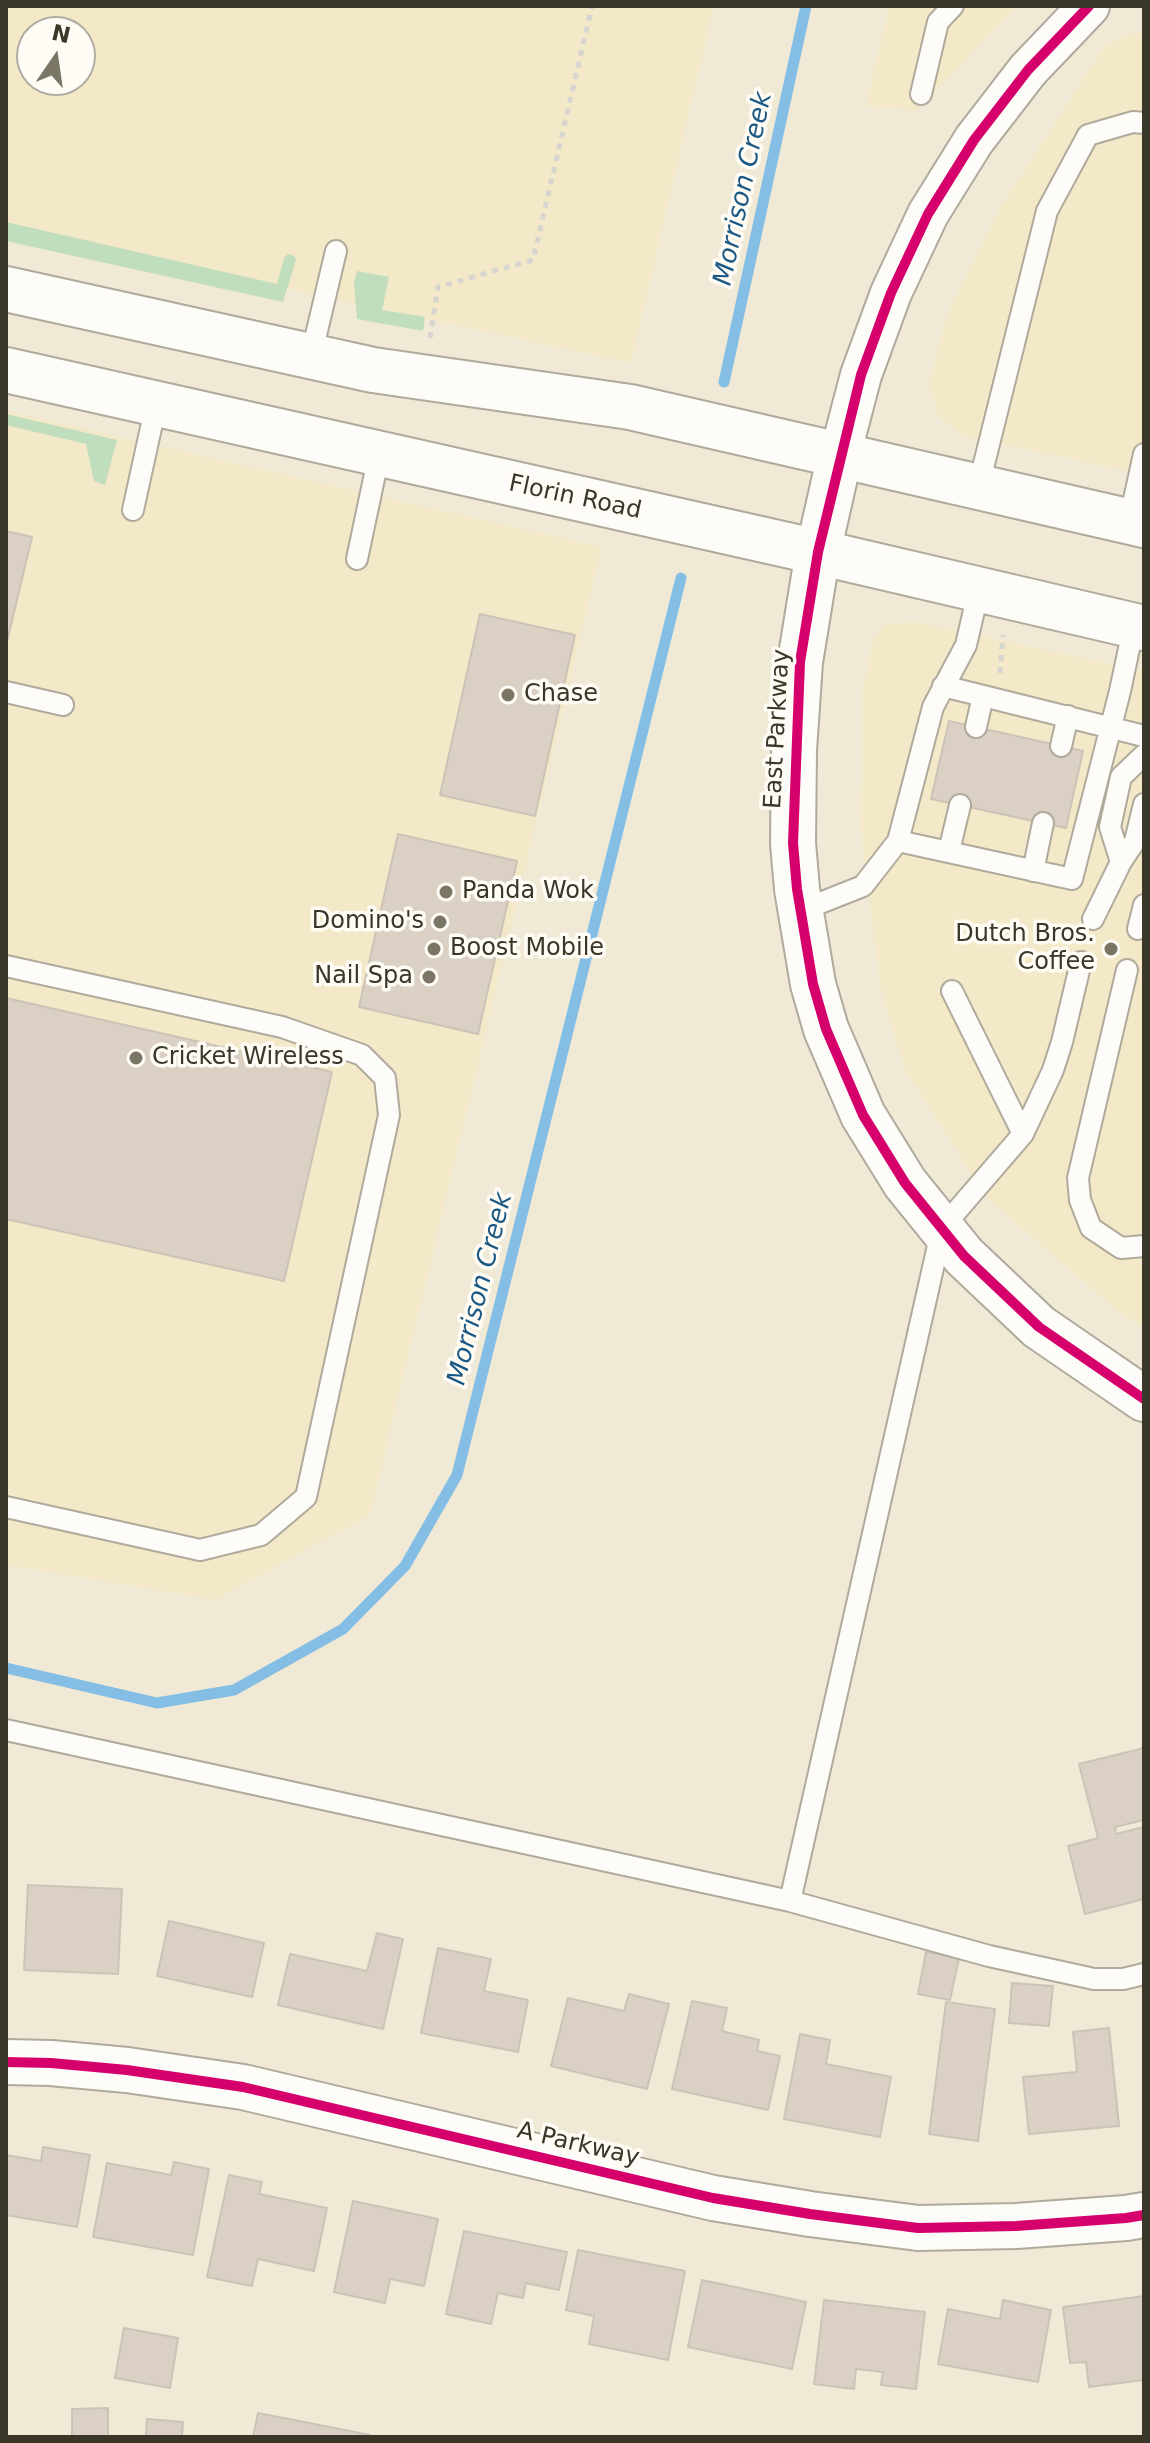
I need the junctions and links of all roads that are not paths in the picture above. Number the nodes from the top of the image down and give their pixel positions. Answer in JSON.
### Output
{"nodes":[{"id":1,"x":953,"y":6,"type":"edge"},
{"id":2,"x":1089,"y":6,"type":"edge"},
{"id":3,"x":921,"y":94,"type":"dead end"},
{"id":4,"x":1144,"y":123,"type":"edge"},
{"id":5,"x":336,"y":251,"type":"dead end"},
{"id":6,"x":6,"y":289,"type":"edge"},
{"id":7,"x":311,"y":356,"type":"junction"},
{"id":8,"x":6,"y":370,"type":"edge"},
{"id":9,"x":156,"y":405,"type":"junction"},
{"id":10,"x":1144,"y":454,"type":"edge"},
{"id":11,"x":379,"y":455,"type":"junction"},
{"id":12,"x":840,"y":455,"type":"junction"},
{"id":13,"x":978,"y":488,"type":"junction"},
{"id":14,"x":133,"y":510,"type":"dead end"},
{"id":15,"x":1136,"y":524,"type":"edge"},
{"id":16,"x":818,"y":552,"type":"junction"},
{"id":17,"x":357,"y":559,"type":"dead end"},
{"id":18,"x":979,"y":589,"type":"junction"},
{"id":19,"x":1139,"y":626,"type":"edge"},
{"id":20,"x":943,"y":686,"type":"junction"},
{"id":21,"x":6,"y":692,"type":"edge"},
{"id":22,"x":983,"y":696,"type":"junction"},
{"id":23,"x":63,"y":705,"type":"dead end"},
{"id":24,"x":1068,"y":716,"type":"junction"},
{"id":25,"x":976,"y":727,"type":"dead end"},
{"id":26,"x":1111,"y":727,"type":"junction"},
{"id":27,"x":1144,"y":736,"type":"edge"},
{"id":28,"x":1061,"y":746,"type":"dead end"},
{"id":29,"x":1144,"y":755,"type":"edge"},
{"id":30,"x":1144,"y":804,"type":"edge"},
{"id":31,"x":960,"y":805,"type":"dead end"},
{"id":32,"x":1043,"y":823,"type":"dead end"},
{"id":33,"x":898,"y":841,"type":"junction"},
{"id":34,"x":949,"y":851,"type":"junction"},
{"id":35,"x":1121,"y":862,"type":"junction"},
{"id":36,"x":1033,"y":871,"type":"junction"},
{"id":37,"x":1144,"y":905,"type":"edge"},
{"id":38,"x":800,"y":911,"type":"junction"},
{"id":39,"x":1093,"y":919,"type":"dead end"},
{"id":40,"x":1138,"y":929,"type":"dead end"},
{"id":41,"x":1081,"y":962,"type":"dead end"},
{"id":42,"x":6,"y":966,"type":"edge"},
{"id":43,"x":1127,"y":970,"type":"dead end"},
{"id":44,"x":952,"y":991,"type":"dead end"},
{"id":45,"x":1023,"y":1134,"type":"junction"},
{"id":46,"x":942,"y":1228,"type":"junction"},
{"id":47,"x":1144,"y":1246,"type":"edge"},
{"id":48,"x":1138,"y":1387,"type":"edge"},
{"id":49,"x":6,"y":1507,"type":"edge"},
{"id":50,"x":6,"y":1730,"type":"edge"},
{"id":51,"x":790,"y":1901,"type":"junction"},
{"id":52,"x":1144,"y":1974,"type":"edge"},
{"id":53,"x":6,"y":2062,"type":"edge"},
{"id":54,"x":1144,"y":2215,"type":"edge"}],
"edges":[{"from":1,"to":3,"type":"lane"},
{"from":2,"to":12,"type":"street","name":"East Parkway"},
{"from":4,"to":13,"type":"lane"},
{"from":5,"to":7,"type":"lane"},
{"from":6,"to":7,"type":"main road"},
{"from":7,"to":12,"type":"main road"},
{"from":8,"to":9,"type":"main road","name":"Florin Road"},
{"from":9,"to":11,"type":"main road","name":"Florin Road"},
{"from":9,"to":14,"type":"lane"},
{"from":10,"to":15,"type":"lane"},
{"from":11,"to":16,"type":"main road","name":"Florin Road"},
{"from":11,"to":17,"type":"lane"},
{"from":12,"to":13,"type":"main road"},
{"from":12,"to":16,"type":"main road","name":"East Parkway"},
{"from":13,"to":15,"type":"main road"},
{"from":16,"to":18,"type":"main road","name":"Florin Road"},
{"from":16,"to":38,"type":"main road","name":"East Parkway"},
{"from":18,"to":19,"type":"main road","name":"Florin Road"},
{"from":18,"to":20,"type":"lane"},
{"from":19,"to":26,"type":"lane"},
{"from":20,"to":22,"type":"lane"},
{"from":20,"to":33,"type":"lane"},
{"from":21,"to":23,"type":"lane"},
{"from":22,"to":24,"type":"lane"},
{"from":22,"to":25,"type":"lane"},
{"from":24,"to":26,"type":"lane"},
{"from":24,"to":28,"type":"lane"},
{"from":26,"to":27,"type":"lane"},
{"from":26,"to":36,"type":"lane"},
{"from":29,"to":35,"type":"lane"},
{"from":30,"to":35,"type":"lane"},
{"from":31,"to":34,"type":"lane"},
{"from":32,"to":36,"type":"lane"},
{"from":33,"to":34,"type":"lane"},
{"from":33,"to":38,"type":"lane"},
{"from":34,"to":36,"type":"lane"},
{"from":35,"to":39,"type":"lane"},
{"from":37,"to":40,"type":"lane"},
{"from":38,"to":46,"type":"main road","name":"East Parkway"},
{"from":41,"to":45,"type":"lane"},
{"from":42,"to":49,"type":"lane"},
{"from":43,"to":47,"type":"lane"},
{"from":44,"to":45,"type":"lane"},
{"from":45,"to":46,"type":"lane"},
{"from":46,"to":48,"type":"main road","name":"East Parkway"},
{"from":46,"to":51,"type":"lane"},
{"from":50,"to":51,"type":"lane"},
{"from":51,"to":52,"type":"lane"},
{"from":53,"to":54,"type":"main road","name":"A Parkway"}]}
